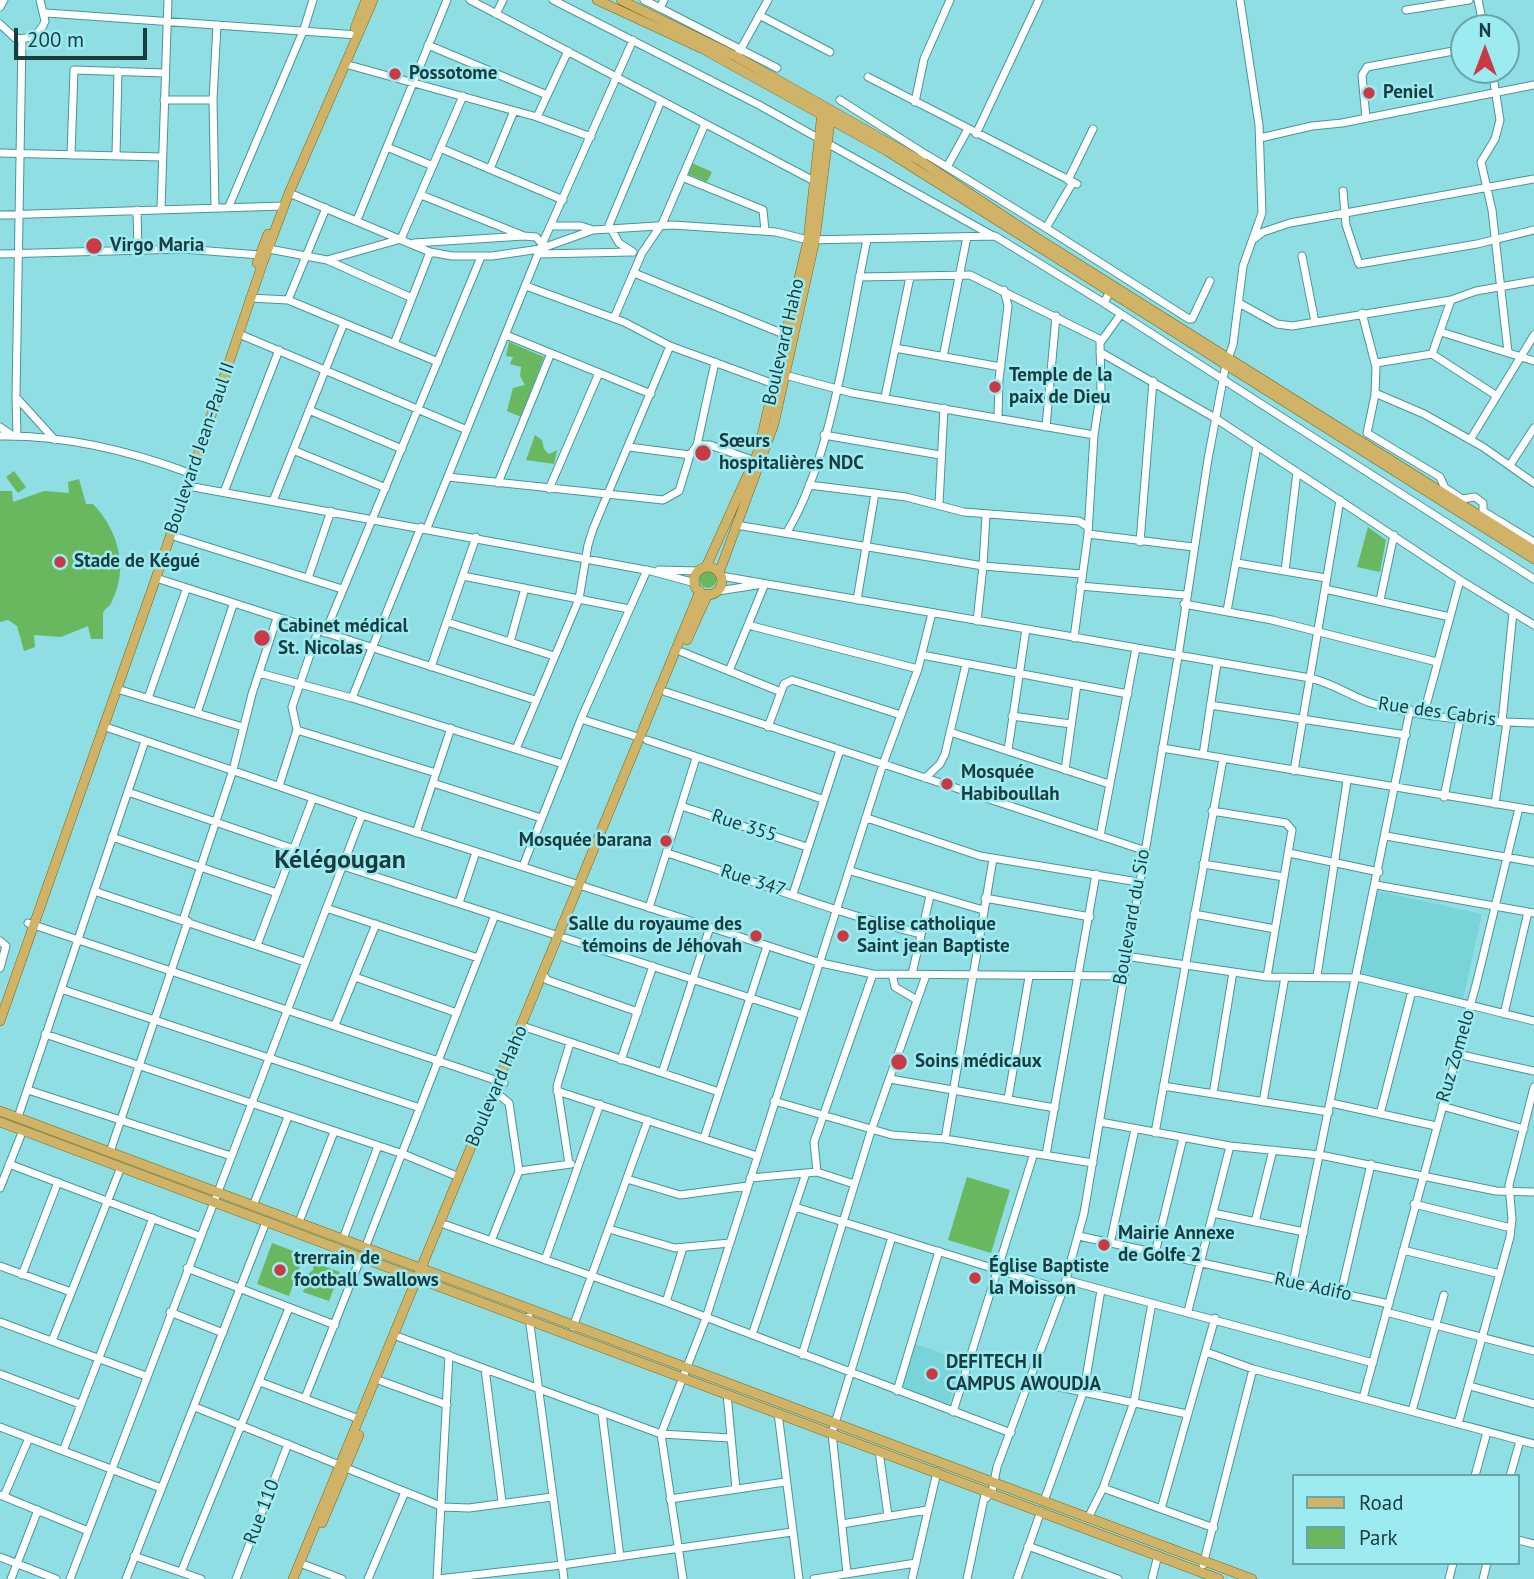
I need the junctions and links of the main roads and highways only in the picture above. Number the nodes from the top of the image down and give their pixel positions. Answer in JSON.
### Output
{"nodes":[{"id":1,"x":366,"y":0,"type":"edge"},
{"id":2,"x":373,"y":0,"type":"edge"},
{"id":3,"x":594,"y":0,"type":"edge"},
{"id":4,"x":621,"y":0,"type":"edge"},
{"id":5,"x":355,"y":34,"type":"junction"},
{"id":6,"x":825,"y":123,"type":"junction"},
{"id":7,"x":281,"y":205,"type":"junction"},
{"id":8,"x":815,"y":216,"type":"junction"},
{"id":9,"x":811,"y":240,"type":"junction"},
{"id":10,"x":1227,"y":360,"type":"junction"},
{"id":11,"x":190,"y":473,"type":"junction"},
{"id":12,"x":1534,"y":550,"type":"edge"},
{"id":13,"x":1534,"y":559,"type":"edge"},
{"id":14,"x":702,"y":569,"type":"junction"},
{"id":15,"x":720,"y":574,"type":"junction"},
{"id":16,"x":705,"y":590,"type":"junction"},
{"id":17,"x":644,"y":739,"type":"junction"},
{"id":18,"x":30,"y":923,"type":"junction"},
{"id":19,"x":0,"y":1007,"type":"edge"},
{"id":20,"x":0,"y":1021,"type":"edge"},
{"id":21,"x":502,"y":1082,"type":"junction"},
{"id":22,"x":0,"y":1111,"type":"edge"},
{"id":23,"x":0,"y":1122,"type":"edge"},
{"id":24,"x":363,"y":1252,"type":"junction"},
{"id":25,"x":424,"y":1269,"type":"junction"},
{"id":26,"x":420,"y":1280,"type":"junction"},
{"id":27,"x":530,"y":1315,"type":"junction"},
{"id":28,"x":343,"y":1466,"type":"junction"},
{"id":29,"x":989,"y":1488,"type":"junction"},
{"id":30,"x":1042,"y":1506,"type":"junction"},
{"id":31,"x":1203,"y":1567,"type":"junction"},
{"id":32,"x":293,"y":1579,"type":"edge"},
{"id":33,"x":298,"y":1579,"type":"edge"},
{"id":34,"x":1219,"y":1579,"type":"edge"},
{"id":35,"x":1252,"y":1579,"type":"edge"}],
"edges":[{"from":1,"to":5,"type":"main road","name":"Boulevard Jean-Paul II"},
{"from":2,"to":5,"type":"main road","name":"Boulevard Jean-Paul II"},
{"from":3,"to":6,"type":"main road"},
{"from":4,"to":6,"type":"main road"},
{"from":5,"to":7,"type":"main road","name":"Boulevard Jean-Paul II"},
{"from":5,"to":7,"type":"main road","name":"Boulevard Jean-Paul II"},
{"from":6,"to":8,"type":"main road","name":"Boulevard Haho"},
{"from":6,"to":8,"type":"main road","name":"Boulevard Haho"},
{"from":6,"to":10,"type":"main road"},
{"from":6,"to":10,"type":"main road"},
{"from":7,"to":11,"type":"main road","name":"Boulevard Jean-Paul II"},
{"from":7,"to":11,"type":"main road","name":"Boulevard Jean-Paul II"},
{"from":8,"to":9,"type":"main road","name":"Boulevard Haho"},
{"from":9,"to":14,"type":"main road","name":"Boulevard Haho"},
{"from":9,"to":15,"type":"main road","name":"Boulevard Haho"},
{"from":10,"to":12,"type":"main road"},
{"from":10,"to":13,"type":"main road"},
{"from":11,"to":18,"type":"main road","name":"Boulevard Jean-Paul II"},
{"from":11,"to":18,"type":"main road","name":"Boulevard Jean-Paul II"},
{"from":14,"to":15,"type":"main road"},
{"from":14,"to":16,"type":"main road","name":"Boulevard Haho"},
{"from":15,"to":16,"type":"main road","name":"Boulevard Haho"},
{"from":16,"to":17,"type":"main road","name":"Boulevard Haho"},
{"from":16,"to":17,"type":"main road","name":"Boulevard Haho"},
{"from":17,"to":21,"type":"main road","name":"Boulevard Haho"},
{"from":18,"to":19,"type":"main road","name":"Boulevard Jean-Paul II"},
{"from":18,"to":20,"type":"main road","name":"Boulevard Jean-Paul II"},
{"from":21,"to":25,"type":"main road","name":"Boulevard Haho"},
{"from":21,"to":25,"type":"main road","name":"Boulevard Haho"},
{"from":22,"to":24,"type":"main road"},
{"from":23,"to":24,"type":"main road"},
{"from":24,"to":25,"type":"main road"},
{"from":24,"to":26,"type":"main road"},
{"from":25,"to":26,"type":"main road","name":"Boulevard Haho"},
{"from":25,"to":27,"type":"main road"},
{"from":26,"to":27,"type":"main road"},
{"from":26,"to":28,"type":"main road","name":"Boulevard Haho"},
{"from":26,"to":28,"type":"main road","name":"Boulevard Haho"},
{"from":27,"to":29,"type":"main road"},
{"from":27,"to":29,"type":"main road"},
{"from":28,"to":32,"type":"main road","name":"Boulevard Haho"},
{"from":28,"to":33,"type":"main road","name":"Boulevard Haho"},
{"from":29,"to":30,"type":"main road"},
{"from":30,"to":31,"type":"main road"},
{"from":30,"to":31,"type":"main road"},
{"from":31,"to":34,"type":"main road"},
{"from":31,"to":35,"type":"main road"}]}
